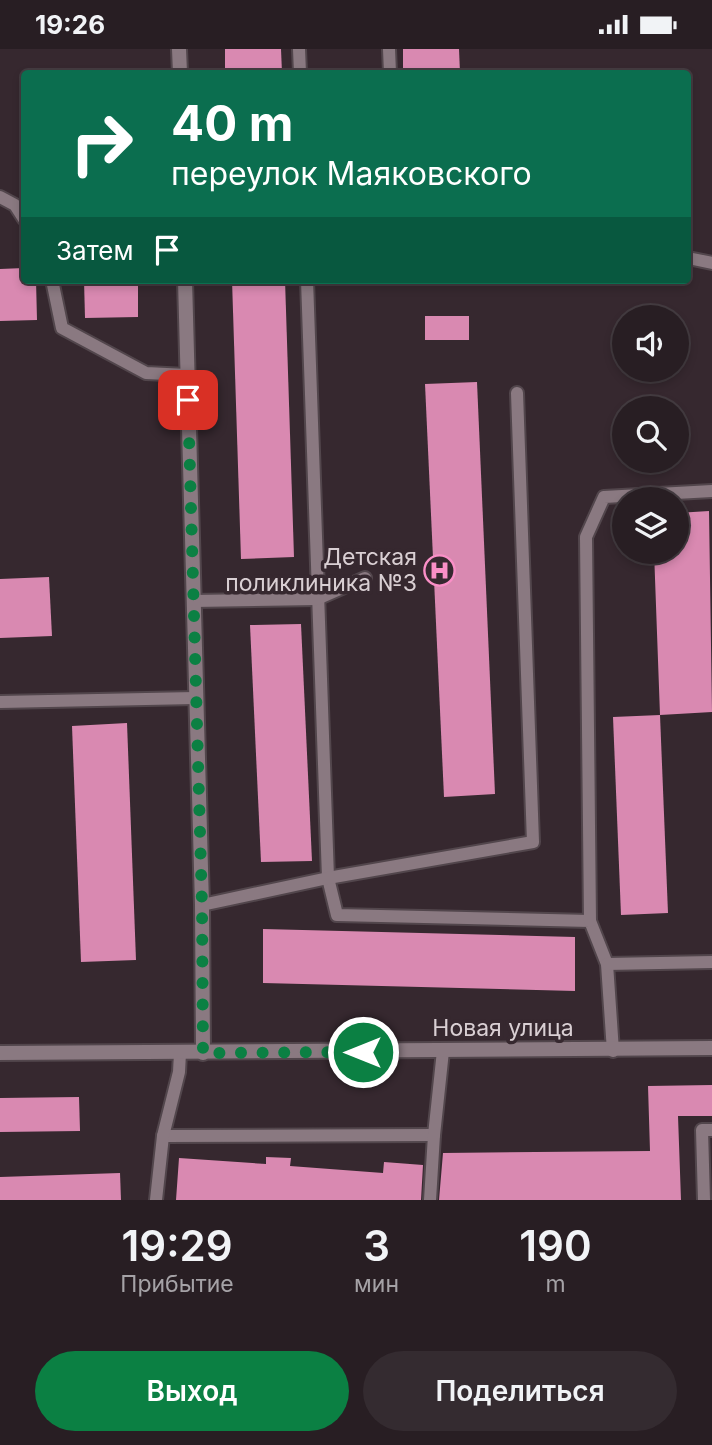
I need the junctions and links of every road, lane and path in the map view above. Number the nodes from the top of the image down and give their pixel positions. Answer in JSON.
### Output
{"nodes":[{"id":1,"x":179,"y":49,"type":"edge"},
{"id":2,"x":299,"y":49,"type":"edge"},
{"id":3,"x":389,"y":49,"type":"edge"},
{"id":4,"x":180,"y":70,"type":"edge"},
{"id":5,"x":300,"y":70,"type":"edge"},
{"id":6,"x":390,"y":70,"type":"edge"},
{"id":7,"x":0,"y":197,"type":"edge"},
{"id":8,"x":21,"y":214,"type":"edge"},
{"id":9,"x":691,"y":259,"type":"edge"},
{"id":10,"x":712,"y":263,"type":"edge"},
{"id":11,"x":53,"y":284,"type":"edge"},
{"id":12,"x":185,"y":284,"type":"edge"},
{"id":13,"x":307,"y":284,"type":"edge"},
{"id":14,"x":187,"y":375,"type":"junction"},
{"id":15,"x":517,"y":393,"type":"dead end"},
{"id":16,"x":712,"y":491,"type":"edge"},
{"id":17,"x":365,"y":578,"type":"dead end"},
{"id":18,"x":317,"y":599,"type":"junction"},
{"id":19,"x":192,"y":601,"type":"junction"},
{"id":20,"x":195,"y":698,"type":"junction"},
{"id":21,"x":0,"y":702,"type":"edge"},
{"id":22,"x":328,"y":877,"type":"junction"},
{"id":23,"x":202,"y":905,"type":"junction"},
{"id":24,"x":590,"y":921,"type":"junction"},
{"id":25,"x":712,"y":962,"type":"edge"},
{"id":26,"x":607,"y":964,"type":"junction"},
{"id":27,"x":712,"y":1048,"type":"edge"},
{"id":28,"x":443,"y":1051,"type":"junction"},
{"id":29,"x":613,"y":1051,"type":"junction"},
{"id":30,"x":0,"y":1053,"type":"edge"},
{"id":31,"x":180,"y":1053,"type":"junction"},
{"id":32,"x":203,"y":1053,"type":"junction"},
{"id":33,"x":712,"y":1130,"type":"edge"},
{"id":34,"x":434,"y":1135,"type":"junction"},
{"id":35,"x":163,"y":1136,"type":"junction"},
{"id":36,"x":156,"y":1200,"type":"edge"},
{"id":37,"x":430,"y":1200,"type":"edge"},
{"id":38,"x":704,"y":1200,"type":"edge"}],
"edges":[{"from":1,"to":4,"type":"street"},
{"from":2,"to":5,"type":"lane"},
{"from":3,"to":6,"type":"lane"},
{"from":7,"to":8,"type":"lane"},
{"from":9,"to":10,"type":"lane"},
{"from":11,"to":14,"type":"lane"},
{"from":12,"to":14,"type":"street"},
{"from":13,"to":18,"type":"lane"},
{"from":14,"to":19,"type":"street"},
{"from":15,"to":22,"type":"lane"},
{"from":16,"to":24,"type":"lane"},
{"from":17,"to":18,"type":"lane"},
{"from":18,"to":19,"type":"lane"},
{"from":18,"to":22,"type":"lane"},
{"from":19,"to":20,"type":"street"},
{"from":20,"to":21,"type":"lane"},
{"from":20,"to":23,"type":"street"},
{"from":22,"to":23,"type":"lane"},
{"from":22,"to":24,"type":"lane"},
{"from":23,"to":32,"type":"street"},
{"from":24,"to":26,"type":"lane"},
{"from":25,"to":26,"type":"lane"},
{"from":26,"to":29,"type":"lane"},
{"from":27,"to":29,"type":"street","name":"Новая улица"},
{"from":28,"to":29,"type":"street","name":"Новая улица"},
{"from":28,"to":32,"type":"street","name":"Новая улица"},
{"from":28,"to":34,"type":"lane"},
{"from":30,"to":31,"type":"street","name":"Новая улица"},
{"from":31,"to":32,"type":"street","name":"Новая улица"},
{"from":31,"to":35,"type":"lane"},
{"from":33,"to":38,"type":"lane"},
{"from":34,"to":35,"type":"lane"},
{"from":34,"to":37,"type":"lane"},
{"from":35,"to":36,"type":"lane"}]}
